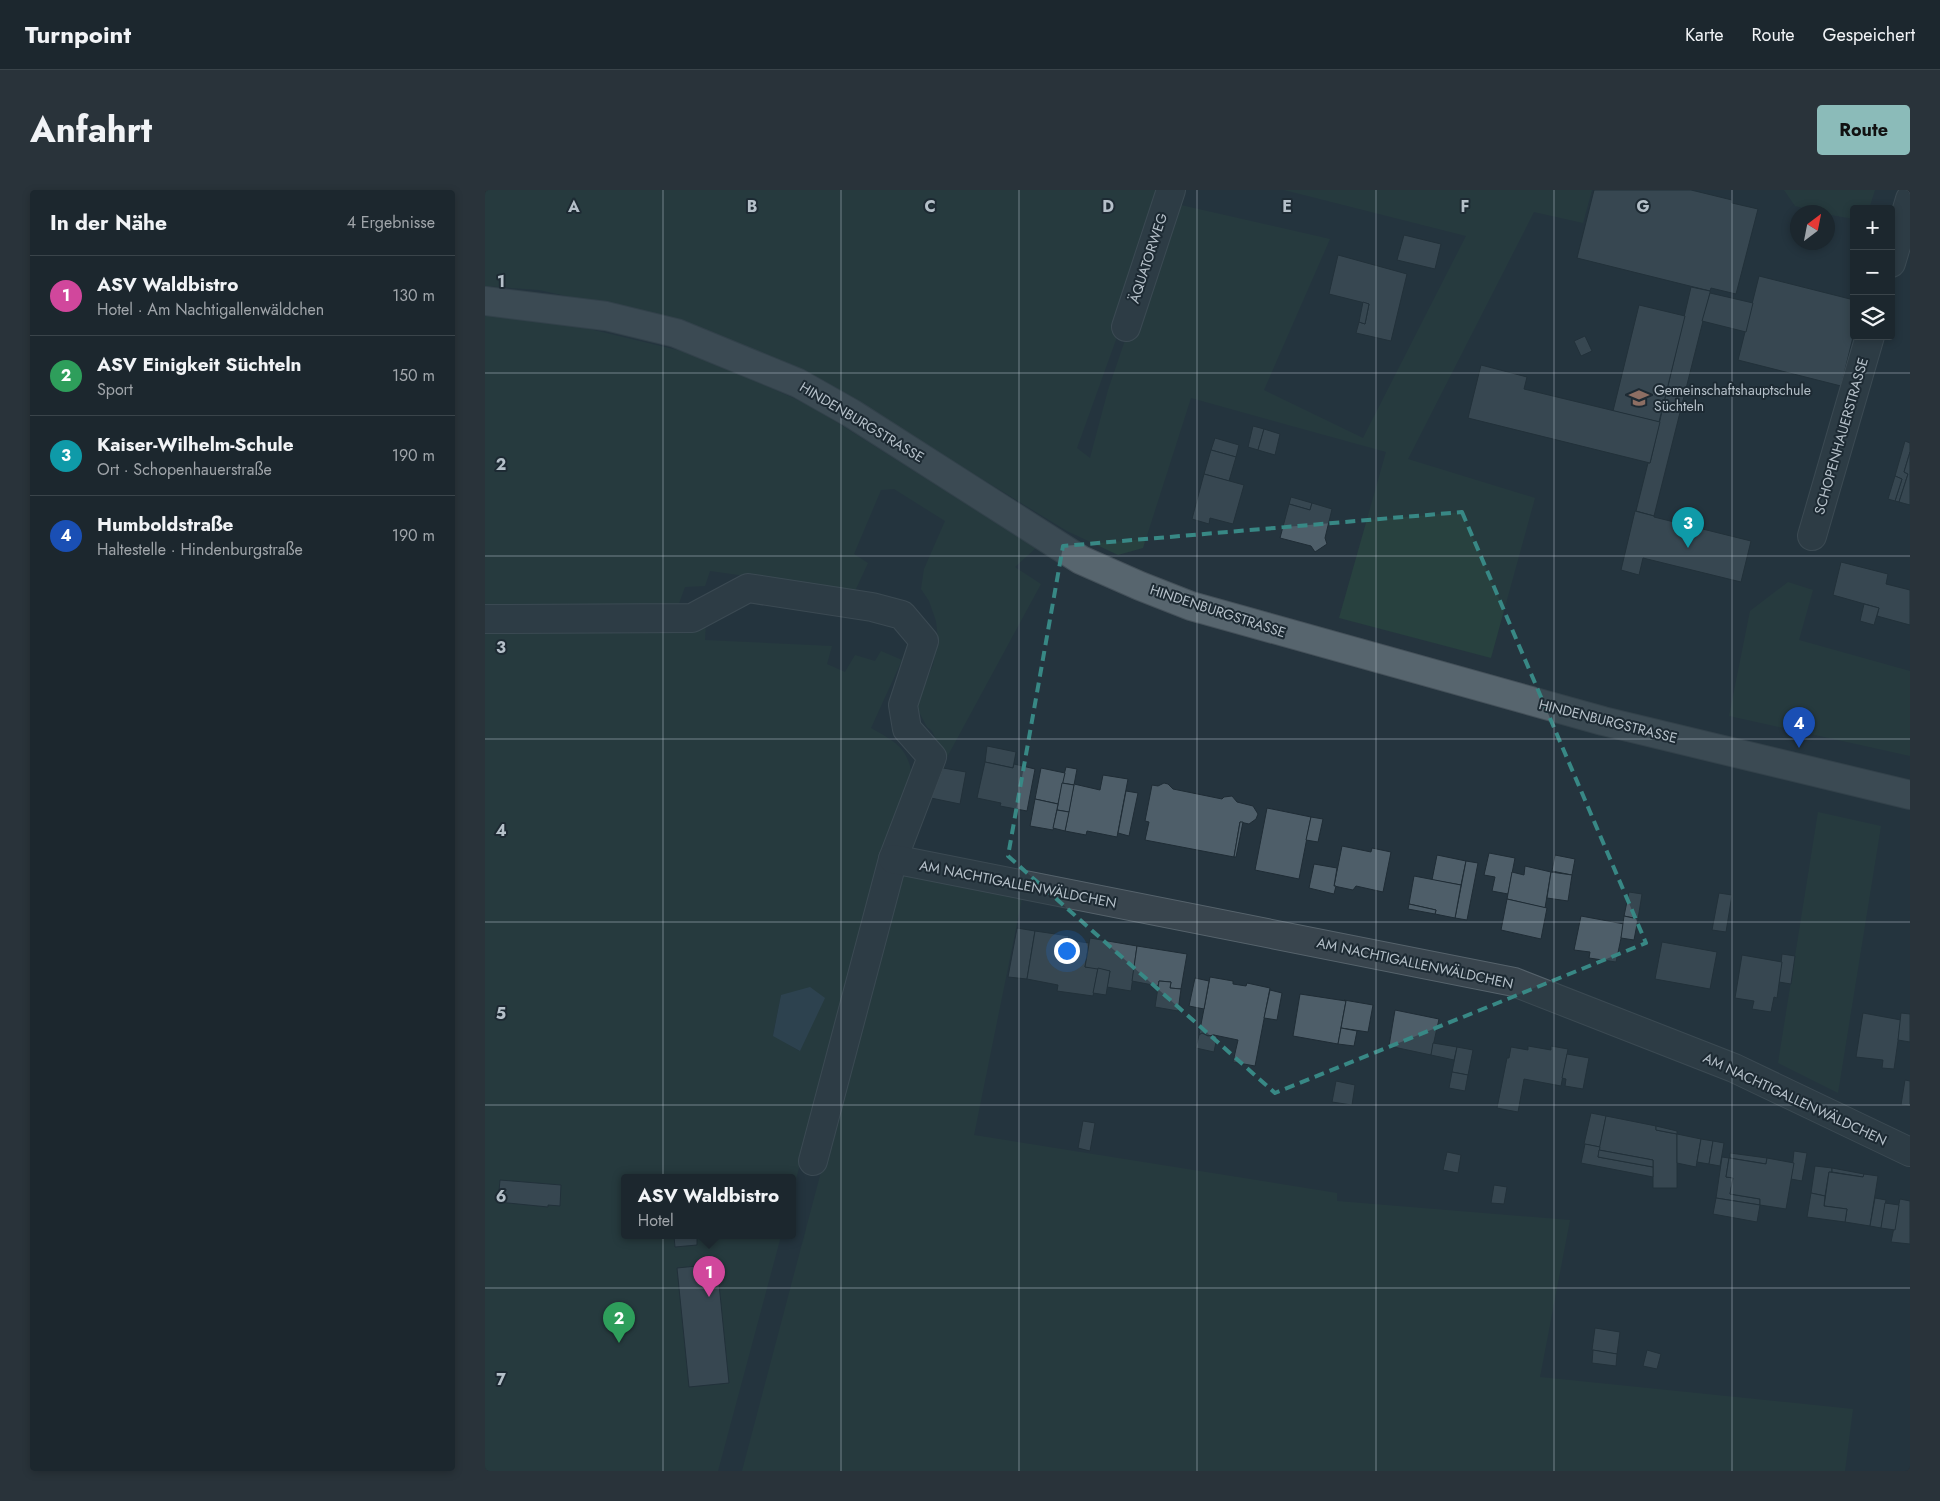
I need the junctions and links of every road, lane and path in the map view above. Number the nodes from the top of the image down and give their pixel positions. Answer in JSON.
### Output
{"nodes":[{"id":1,"x":1171,"y":190,"type":"edge"},
{"id":2,"x":1910,"y":199,"type":"edge"},
{"id":3,"x":1895,"y":250,"type":"edge"},
{"id":4,"x":485,"y":301,"type":"edge"},
{"id":5,"x":1126,"y":327,"type":"dead end"},
{"id":6,"x":1869,"y":340,"type":"edge"},
{"id":7,"x":1812,"y":536,"type":"dead end"},
{"id":8,"x":485,"y":619,"type":"edge"},
{"id":9,"x":1910,"y":796,"type":"edge"},
{"id":10,"x":893,"y":859,"type":"junction"},
{"id":11,"x":1910,"y":1152,"type":"edge"},
{"id":12,"x":813,"y":1161,"type":"dead end"}],
"edges":[{"from":1,"to":5,"type":"street","name":"ÄQUATORWEG"},
{"from":2,"to":3,"type":"street"},
{"from":4,"to":9,"type":"main road","name":"HINDENBURGSTRASSE"},
{"from":6,"to":7,"type":"street","name":"SCHOPENHAUERSTRASSE"},
{"from":8,"to":10,"type":"street"},
{"from":10,"to":11,"type":"street","name":"AM NACHTIGALLENWÄLDCHEN"},
{"from":10,"to":12,"type":"street"}]}
